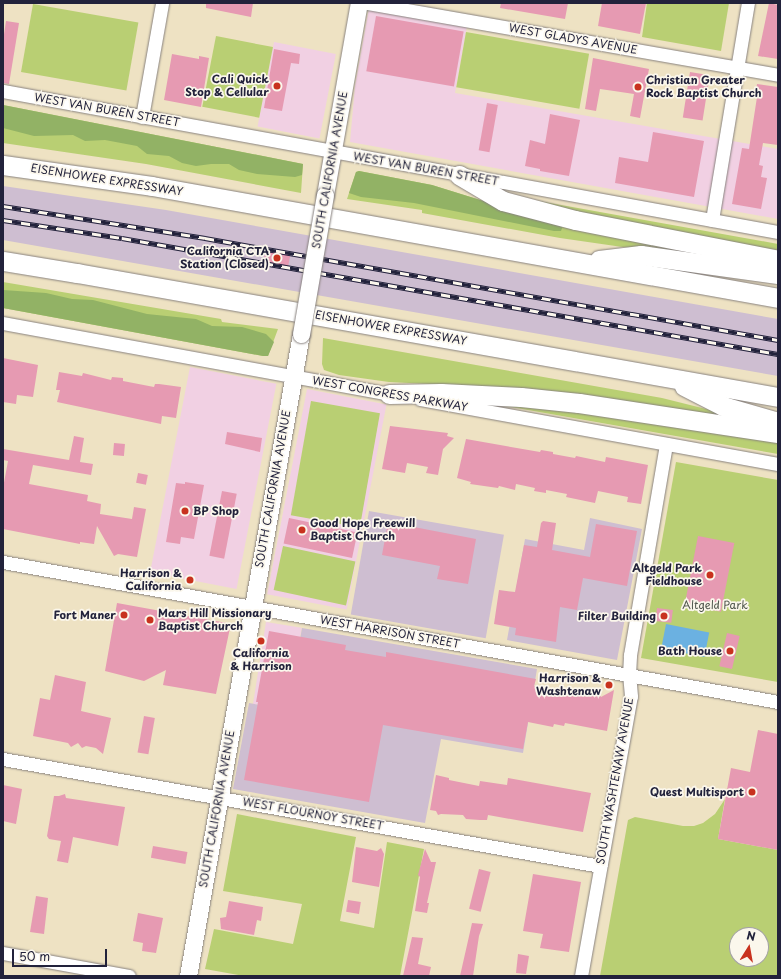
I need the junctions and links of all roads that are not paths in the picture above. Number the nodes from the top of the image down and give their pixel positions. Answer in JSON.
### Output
{"nodes":[{"id":1,"x":162,"y":3,"type":"edge"},
{"id":2,"x":359,"y":3,"type":"edge"},
{"id":3,"x":367,"y":3,"type":"edge"},
{"id":4,"x":748,"y":3,"type":"edge"},
{"id":5,"x":737,"y":68,"type":"junction"},
{"id":6,"x":778,"y":75,"type":"edge"},
{"id":7,"x":3,"y":92,"type":"edge"},
{"id":8,"x":142,"y":117,"type":"junction"},
{"id":9,"x":333,"y":151,"type":"junction"},
{"id":10,"x":3,"y":165,"type":"edge"},
{"id":11,"x":459,"y":175,"type":"junction"},
{"id":12,"x":712,"y":220,"type":"junction"},
{"id":13,"x":778,"y":232,"type":"edge"},
{"id":14,"x":778,"y":260,"type":"edge"},
{"id":15,"x":3,"y":261,"type":"edge"},
{"id":16,"x":580,"y":262,"type":"junction"},
{"id":17,"x":778,"y":274,"type":"edge"},
{"id":18,"x":778,"y":298,"type":"edge"},
{"id":19,"x":3,"y":323,"type":"edge"},
{"id":20,"x":293,"y":376,"type":"junction"},
{"id":21,"x":667,"y":377,"type":"junction"},
{"id":22,"x":389,"y":394,"type":"junction"},
{"id":23,"x":778,"y":397,"type":"edge"},
{"id":24,"x":778,"y":422,"type":"edge"},
{"id":25,"x":778,"y":433,"type":"edge"},
{"id":26,"x":666,"y":444,"type":"junction"},
{"id":27,"x":778,"y":464,"type":"edge"},
{"id":28,"x":3,"y":562,"type":"edge"},
{"id":29,"x":253,"y":607,"type":"junction"},
{"id":30,"x":629,"y":675,"type":"junction"},
{"id":31,"x":778,"y":702,"type":"edge"},
{"id":32,"x":3,"y":759,"type":"edge"},
{"id":33,"x":220,"y":797,"type":"junction"},
{"id":34,"x":600,"y":866,"type":"junction"},
{"id":35,"x":3,"y":953,"type":"edge"},
{"id":36,"x":129,"y":976,"type":"edge"},
{"id":37,"x":188,"y":976,"type":"edge"},
{"id":38,"x":581,"y":976,"type":"edge"}],
"edges":[{"from":1,"to":8,"type":"street"},
{"from":2,"to":9,"type":"main road","name":"SOUTH CALIFORNIA AVENUE"},
{"from":3,"to":5,"type":"street","name":"WEST GLADYS AVENUE"},
{"from":4,"to":5,"type":"street"},
{"from":5,"to":6,"type":"street","name":"WEST GLADYS AVENUE"},
{"from":5,"to":12,"type":"street"},
{"from":7,"to":8,"type":"street","name":"WEST VAN BUREN STREET"},
{"from":8,"to":9,"type":"street","name":"WEST VAN BUREN STREET"},
{"from":9,"to":11,"type":"street","name":"WEST VAN BUREN STREET"},
{"from":9,"to":20,"type":"main road","name":"SOUTH CALIFORNIA AVENUE","bridge":true},
{"from":10,"to":16,"type":"highway","name":"EISENHOWER EXPRESSWAY"},
{"from":11,"to":12,"type":"street","name":"WEST VAN BUREN STREET"},
{"from":11,"to":14,"type":"highway"},
{"from":12,"to":13,"type":"street","name":"WEST VAN BUREN STREET"},
{"from":15,"to":21,"type":"highway","name":"EISENHOWER EXPRESSWAY"},
{"from":16,"to":17,"type":"highway"},
{"from":16,"to":18,"type":"highway","name":"EISENHOWER EXPRESSWAY"},
{"from":19,"to":20,"type":"street","name":"WEST CONGRESS PARKWAY"},
{"from":20,"to":22,"type":"street","name":"WEST CONGRESS PARKWAY"},
{"from":20,"to":29,"type":"main road","name":"SOUTH CALIFORNIA AVENUE"},
{"from":21,"to":23,"type":"highway","name":"EISENHOWER EXPRESSWAY"},
{"from":21,"to":24,"type":"highway"},
{"from":22,"to":25,"type":"highway"},
{"from":22,"to":26,"type":"street","name":"WEST CONGRESS PARKWAY"},
{"from":26,"to":27,"type":"street","name":"WEST CONGRESS PARKWAY"},
{"from":26,"to":30,"type":"street","name":"SOUTH WASHTENAW AVENUE"},
{"from":28,"to":29,"type":"street","name":"WEST HARRISON STREET"},
{"from":29,"to":30,"type":"street","name":"WEST HARRISON STREET"},
{"from":29,"to":33,"type":"main road","name":"SOUTH CALIFORNIA AVENUE"},
{"from":30,"to":31,"type":"street","name":"WEST HARRISON STREET"},
{"from":30,"to":34,"type":"street","name":"SOUTH WASHTENAW AVENUE"},
{"from":32,"to":33,"type":"street","name":"WEST FLOURNOY STREET"},
{"from":33,"to":34,"type":"street","name":"WEST FLOURNOY STREET"},
{"from":33,"to":37,"type":"main road","name":"SOUTH CALIFORNIA AVENUE"},
{"from":34,"to":38,"type":"street","name":"SOUTH WASHTENAW AVENUE"},
{"from":35,"to":36,"type":"street"}]}
